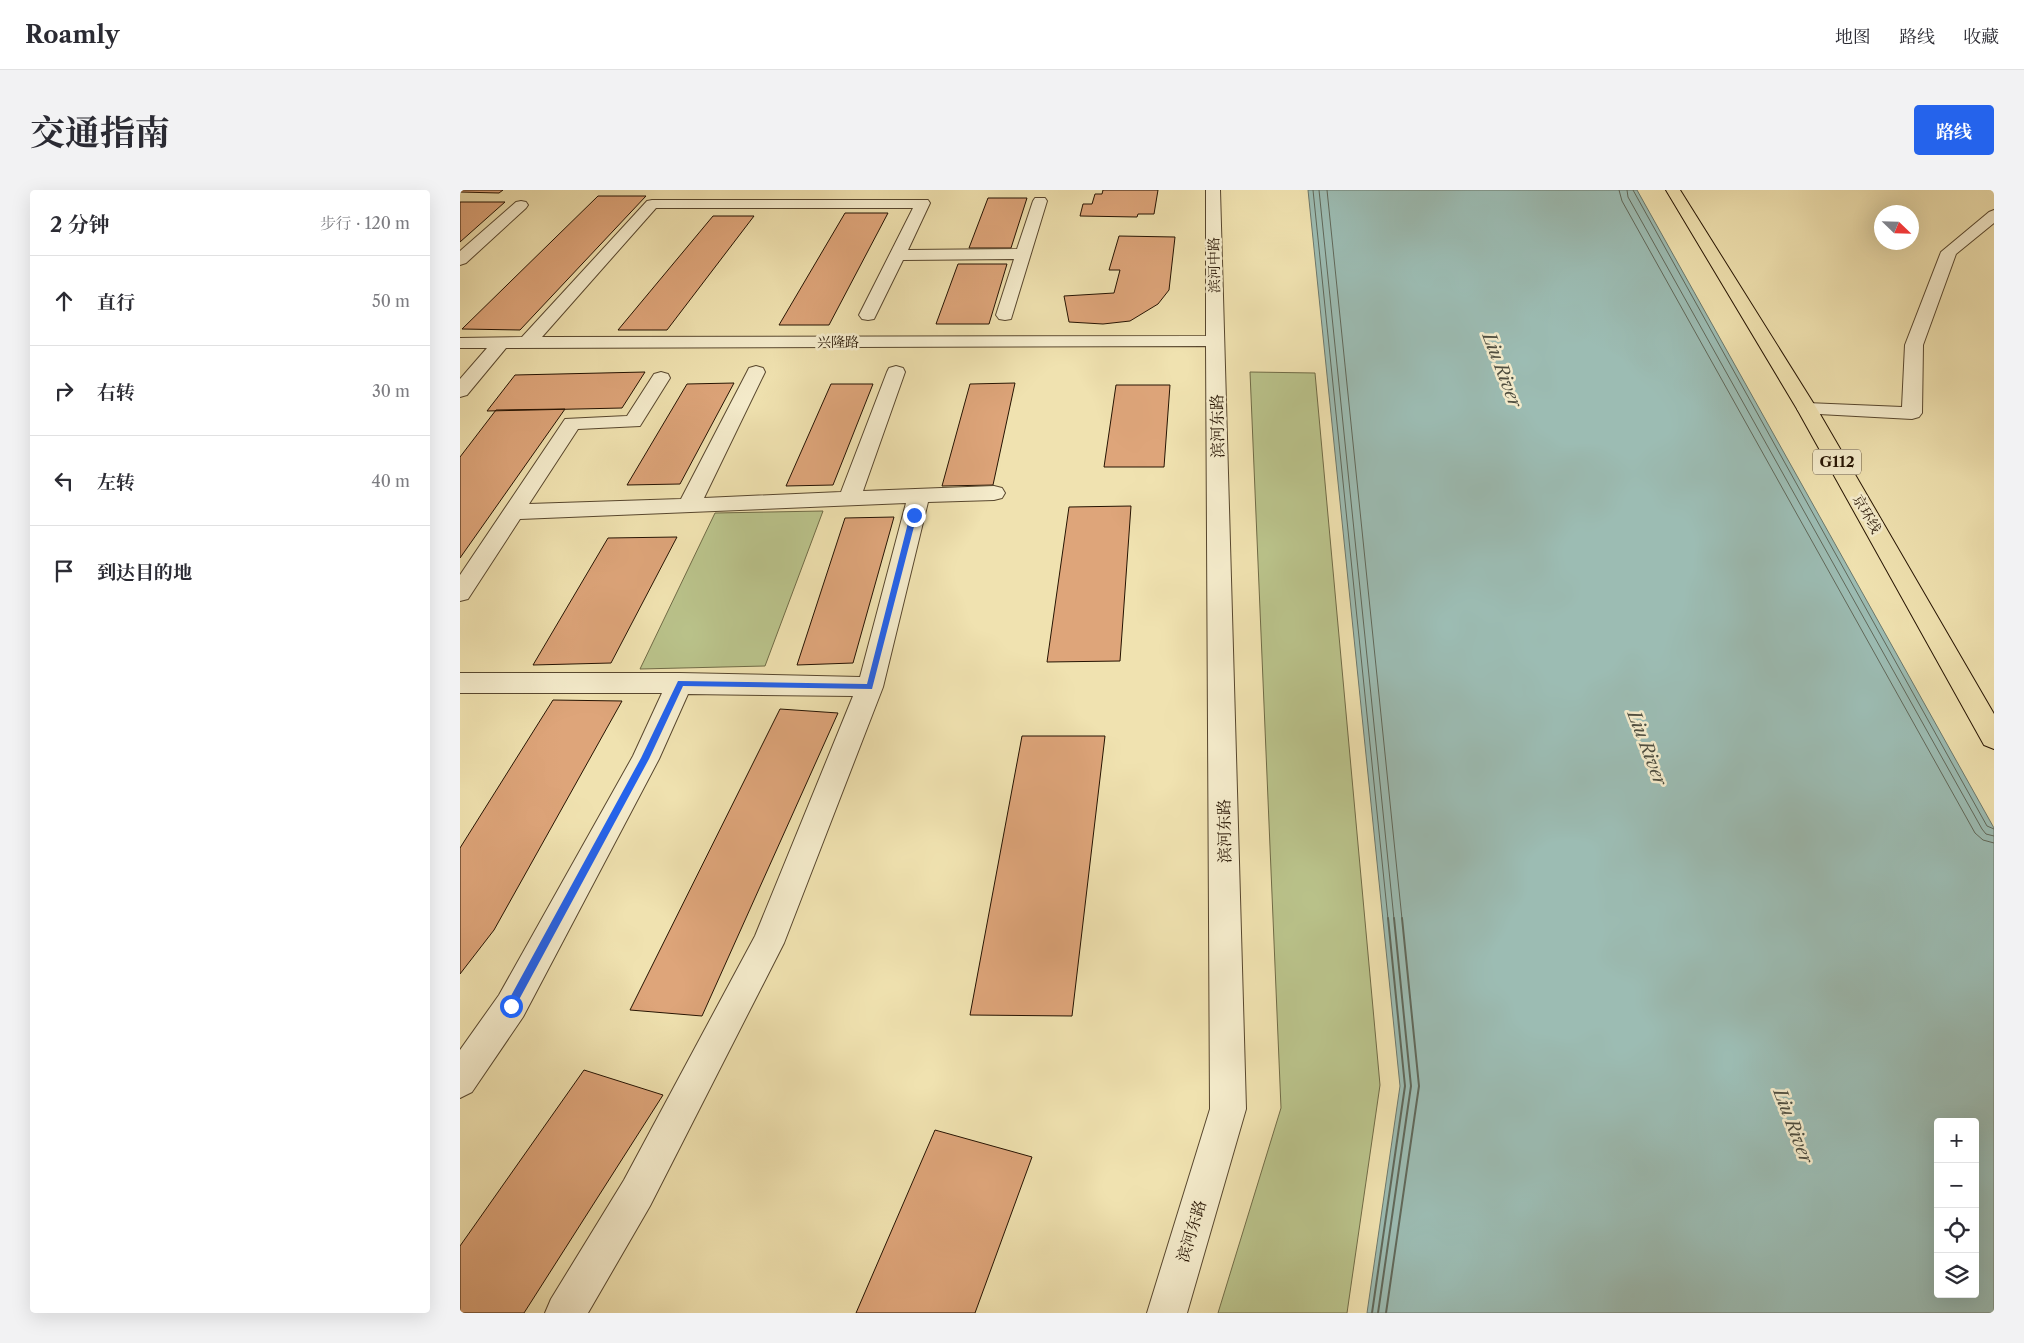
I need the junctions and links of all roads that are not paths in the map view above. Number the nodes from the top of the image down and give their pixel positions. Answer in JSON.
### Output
{"nodes":[{"id":1,"x":1213,"y":190,"type":"edge"},
{"id":2,"x":1673,"y":190,"type":"edge"},
{"id":3,"x":1040,"y":201,"type":"dead end"},
{"id":4,"x":521,"y":205,"type":"dead end"},
{"id":5,"x":1994,"y":215,"type":"edge"},
{"id":6,"x":1024,"y":254,"type":"junction"},
{"id":7,"x":897,"y":255,"type":"junction"},
{"id":8,"x":460,"y":260,"type":"edge"},
{"id":9,"x":868,"y":315,"type":"dead end"},
{"id":10,"x":1005,"y":315,"type":"dead end"},
{"id":11,"x":1216,"y":341,"type":"junction"},
{"id":12,"x":460,"y":343,"type":"edge"},
{"id":13,"x":500,"y":343,"type":"junction"},
{"id":14,"x":527,"y":343,"type":"junction"},
{"id":15,"x":756,"y":372,"type":"dead end"},
{"id":16,"x":896,"y":372,"type":"dead end"},
{"id":17,"x":661,"y":378,"type":"dead end"},
{"id":18,"x":460,"y":391,"type":"edge"},
{"id":19,"x":1807,"y":409,"type":"junction"},
{"id":20,"x":994,"y":493,"type":"dead end"},
{"id":21,"x":918,"y":496,"type":"junction"},
{"id":22,"x":850,"y":498,"type":"junction"},
{"id":23,"x":689,"y":505,"type":"junction"},
{"id":24,"x":514,"y":512,"type":"junction"},
{"id":25,"x":460,"y":593,"type":"edge"},
{"id":26,"x":460,"y":683,"type":"edge"},
{"id":27,"x":680,"y":684,"type":"junction"},
{"id":28,"x":870,"y":687,"type":"junction"},
{"id":29,"x":1994,"y":738,"type":"edge"},
{"id":30,"x":460,"y":1080,"type":"edge"},
{"id":31,"x":565,"y":1313,"type":"edge"},
{"id":32,"x":1167,"y":1313,"type":"edge"}],
"edges":[{"from":1,"to":11,"type":"street","name":"滨河中路"},
{"from":2,"to":19,"type":"highway","name":"京环线","number":"G112"},
{"from":3,"to":6,"type":"street"},
{"from":4,"to":8,"type":"street"},
{"from":5,"to":19,"type":"street"},
{"from":6,"to":7,"type":"street"},
{"from":6,"to":10,"type":"street"},
{"from":7,"to":9,"type":"street"},
{"from":7,"to":14,"type":"street"},
{"from":11,"to":14,"type":"street","name":"兴隆路"},
{"from":11,"to":32,"type":"street","name":"滨河东路"},
{"from":12,"to":13,"type":"street","name":"兴隆路"},
{"from":13,"to":14,"type":"street","name":"兴隆路"},
{"from":13,"to":18,"type":"street"},
{"from":15,"to":23,"type":"street"},
{"from":16,"to":22,"type":"street"},
{"from":17,"to":24,"type":"street"},
{"from":19,"to":29,"type":"highway","name":"京环线","number":"G112"},
{"from":20,"to":21,"type":"street"},
{"from":21,"to":22,"type":"street"},
{"from":21,"to":28,"type":"street"},
{"from":22,"to":23,"type":"street"},
{"from":23,"to":24,"type":"street"},
{"from":24,"to":25,"type":"street"},
{"from":26,"to":27,"type":"street"},
{"from":27,"to":28,"type":"street"},
{"from":27,"to":30,"type":"street"},
{"from":28,"to":31,"type":"street"}]}
